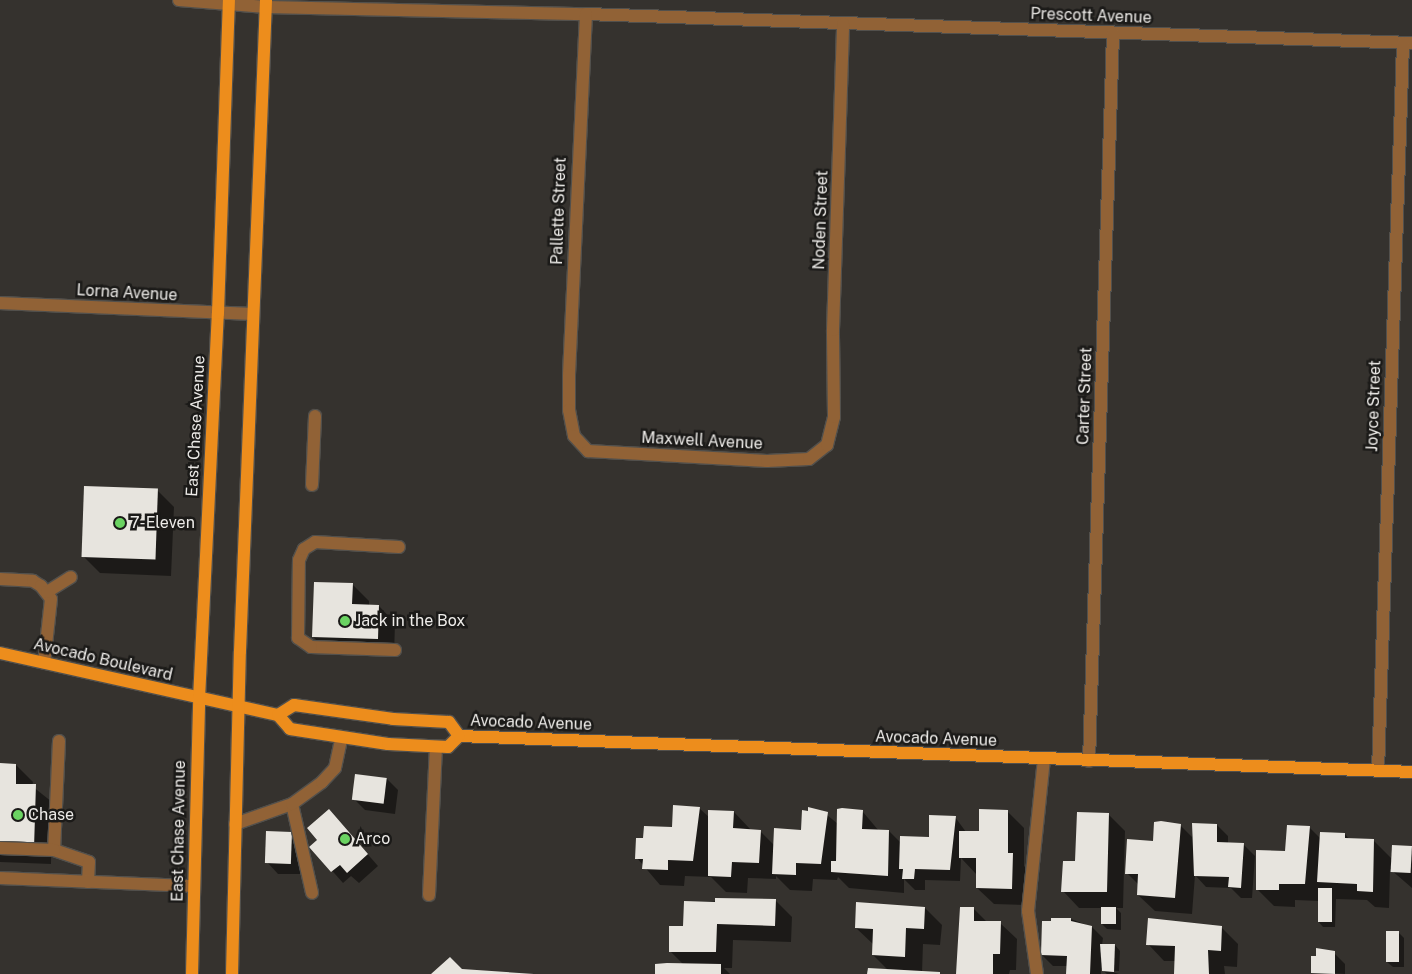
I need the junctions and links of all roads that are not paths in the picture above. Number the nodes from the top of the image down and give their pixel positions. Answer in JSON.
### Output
{"nodes":[{"id":1,"x":179,"y":0,"type":"edge"},
{"id":2,"x":229,"y":2,"type":"edge"},
{"id":3,"x":266,"y":4,"type":"edge"},
{"id":4,"x":586,"y":14,"type":"junction"},
{"id":5,"x":843,"y":24,"type":"junction"},
{"id":6,"x":1113,"y":33,"type":"junction"},
{"id":7,"x":1408,"y":43,"type":"edge"},
{"id":8,"x":0,"y":303,"type":"edge"},
{"id":9,"x":218,"y":313,"type":"junction"},
{"id":10,"x":253,"y":314,"type":"junction"},
{"id":11,"x":569,"y":410,"type":"joint"},
{"id":12,"x":315,"y":416,"type":"dead end"},
{"id":13,"x":834,"y":417,"type":"joint"},
{"id":14,"x":312,"y":485,"type":"dead end"},
{"id":15,"x":399,"y":547,"type":"dead end"},
{"id":16,"x":71,"y":577,"type":"dead end"},
{"id":17,"x":0,"y":579,"type":"edge"},
{"id":18,"x":47,"y":592,"type":"junction"},
{"id":19,"x":395,"y":650,"type":"dead end"},
{"id":20,"x":0,"y":653,"type":"edge"},
{"id":21,"x":44,"y":663,"type":"junction"},
{"id":22,"x":199,"y":698,"type":"junction"},
{"id":23,"x":238,"y":707,"type":"junction"},
{"id":24,"x":278,"y":715,"type":"junction"},
{"id":25,"x":459,"y":736,"type":"junction"},
{"id":26,"x":341,"y":739,"type":"junction"},
{"id":27,"x":59,"y":741,"type":"dead end"},
{"id":28,"x":436,"y":746,"type":"junction"},
{"id":29,"x":1044,"y":759,"type":"junction"},
{"id":30,"x":1089,"y":761,"type":"junction"},
{"id":31,"x":1378,"y":771,"type":"junction"},
{"id":32,"x":1412,"y":772,"type":"edge"},
{"id":33,"x":292,"y":804,"type":"junction"},
{"id":34,"x":235,"y":824,"type":"junction"},
{"id":35,"x":0,"y":848,"type":"edge"},
{"id":36,"x":54,"y":850,"type":"junction"},
{"id":37,"x":0,"y":878,"type":"edge"},
{"id":38,"x":88,"y":882,"type":"junction"},
{"id":39,"x":194,"y":886,"type":"junction"},
{"id":40,"x":312,"y":893,"type":"dead end"},
{"id":41,"x":428,"y":895,"type":"dead end"},
{"id":42,"x":192,"y":974,"type":"edge"},
{"id":43,"x":232,"y":974,"type":"edge"},
{"id":44,"x":1037,"y":974,"type":"edge"}],
"edges":[{"from":1,"to":2,"type":"street","name":"Prescott Avenue"},
{"from":2,"to":3,"type":"street","name":"Prescott Avenue"},
{"from":2,"to":9,"type":"main road","name":"East Chase Avenue"},
{"from":3,"to":4,"type":"street","name":"Prescott Avenue"},
{"from":3,"to":10,"type":"main road"},
{"from":4,"to":5,"type":"street","name":"Prescott Avenue"},
{"from":4,"to":11,"type":"street","name":"Pallette Street"},
{"from":5,"to":6,"type":"street","name":"Prescott Avenue"},
{"from":5,"to":13,"type":"street","name":"Noden Street"},
{"from":6,"to":7,"type":"street","name":"Prescott Avenue"},
{"from":6,"to":30,"type":"street","name":"Carter Street"},
{"from":7,"to":31,"type":"street","name":"Joyce Street"},
{"from":8,"to":9,"type":"street","name":"Lorna Avenue"},
{"from":9,"to":10,"type":"street","name":"Lorna Avenue"},
{"from":9,"to":22,"type":"main road","name":"East Chase Avenue"},
{"from":10,"to":23,"type":"main road"},
{"from":11,"to":13,"type":"street","name":"Maxwell Avenue"},
{"from":12,"to":14,"type":"street"},
{"from":15,"to":19,"type":"street"},
{"from":16,"to":18,"type":"street"},
{"from":17,"to":18,"type":"street"},
{"from":18,"to":21,"type":"street"},
{"from":20,"to":21,"type":"main road","name":"Avocado Boulevard"},
{"from":21,"to":22,"type":"main road","name":"Avocado Boulevard"},
{"from":22,"to":23,"type":"main road","name":"Avocado Avenue"},
{"from":22,"to":39,"type":"main road","name":"East Chase Avenue"},
{"from":23,"to":24,"type":"main road","name":"Avocado Avenue"},
{"from":23,"to":34,"type":"main road"},
{"from":24,"to":25,"type":"main road","name":"Avocado Avenue"},
{"from":24,"to":26,"type":"main road","name":"Avocado Avenue"},
{"from":25,"to":28,"type":"main road","name":"Avocado Avenue"},
{"from":25,"to":29,"type":"main road","name":"Avocado Avenue"},
{"from":26,"to":28,"type":"main road","name":"Avocado Avenue"},
{"from":26,"to":33,"type":"street"},
{"from":27,"to":36,"type":"street"},
{"from":28,"to":41,"type":"street"},
{"from":29,"to":30,"type":"main road","name":"Avocado Avenue"},
{"from":29,"to":44,"type":"street"},
{"from":30,"to":31,"type":"main road","name":"Avocado Avenue"},
{"from":31,"to":32,"type":"main road","name":"Avocado Avenue"},
{"from":33,"to":34,"type":"street"},
{"from":33,"to":40,"type":"street"},
{"from":34,"to":43,"type":"main road"},
{"from":35,"to":36,"type":"street"},
{"from":36,"to":38,"type":"street"},
{"from":37,"to":38,"type":"street"},
{"from":38,"to":39,"type":"street"},
{"from":39,"to":42,"type":"main road","name":"East Chase Avenue"}]}
